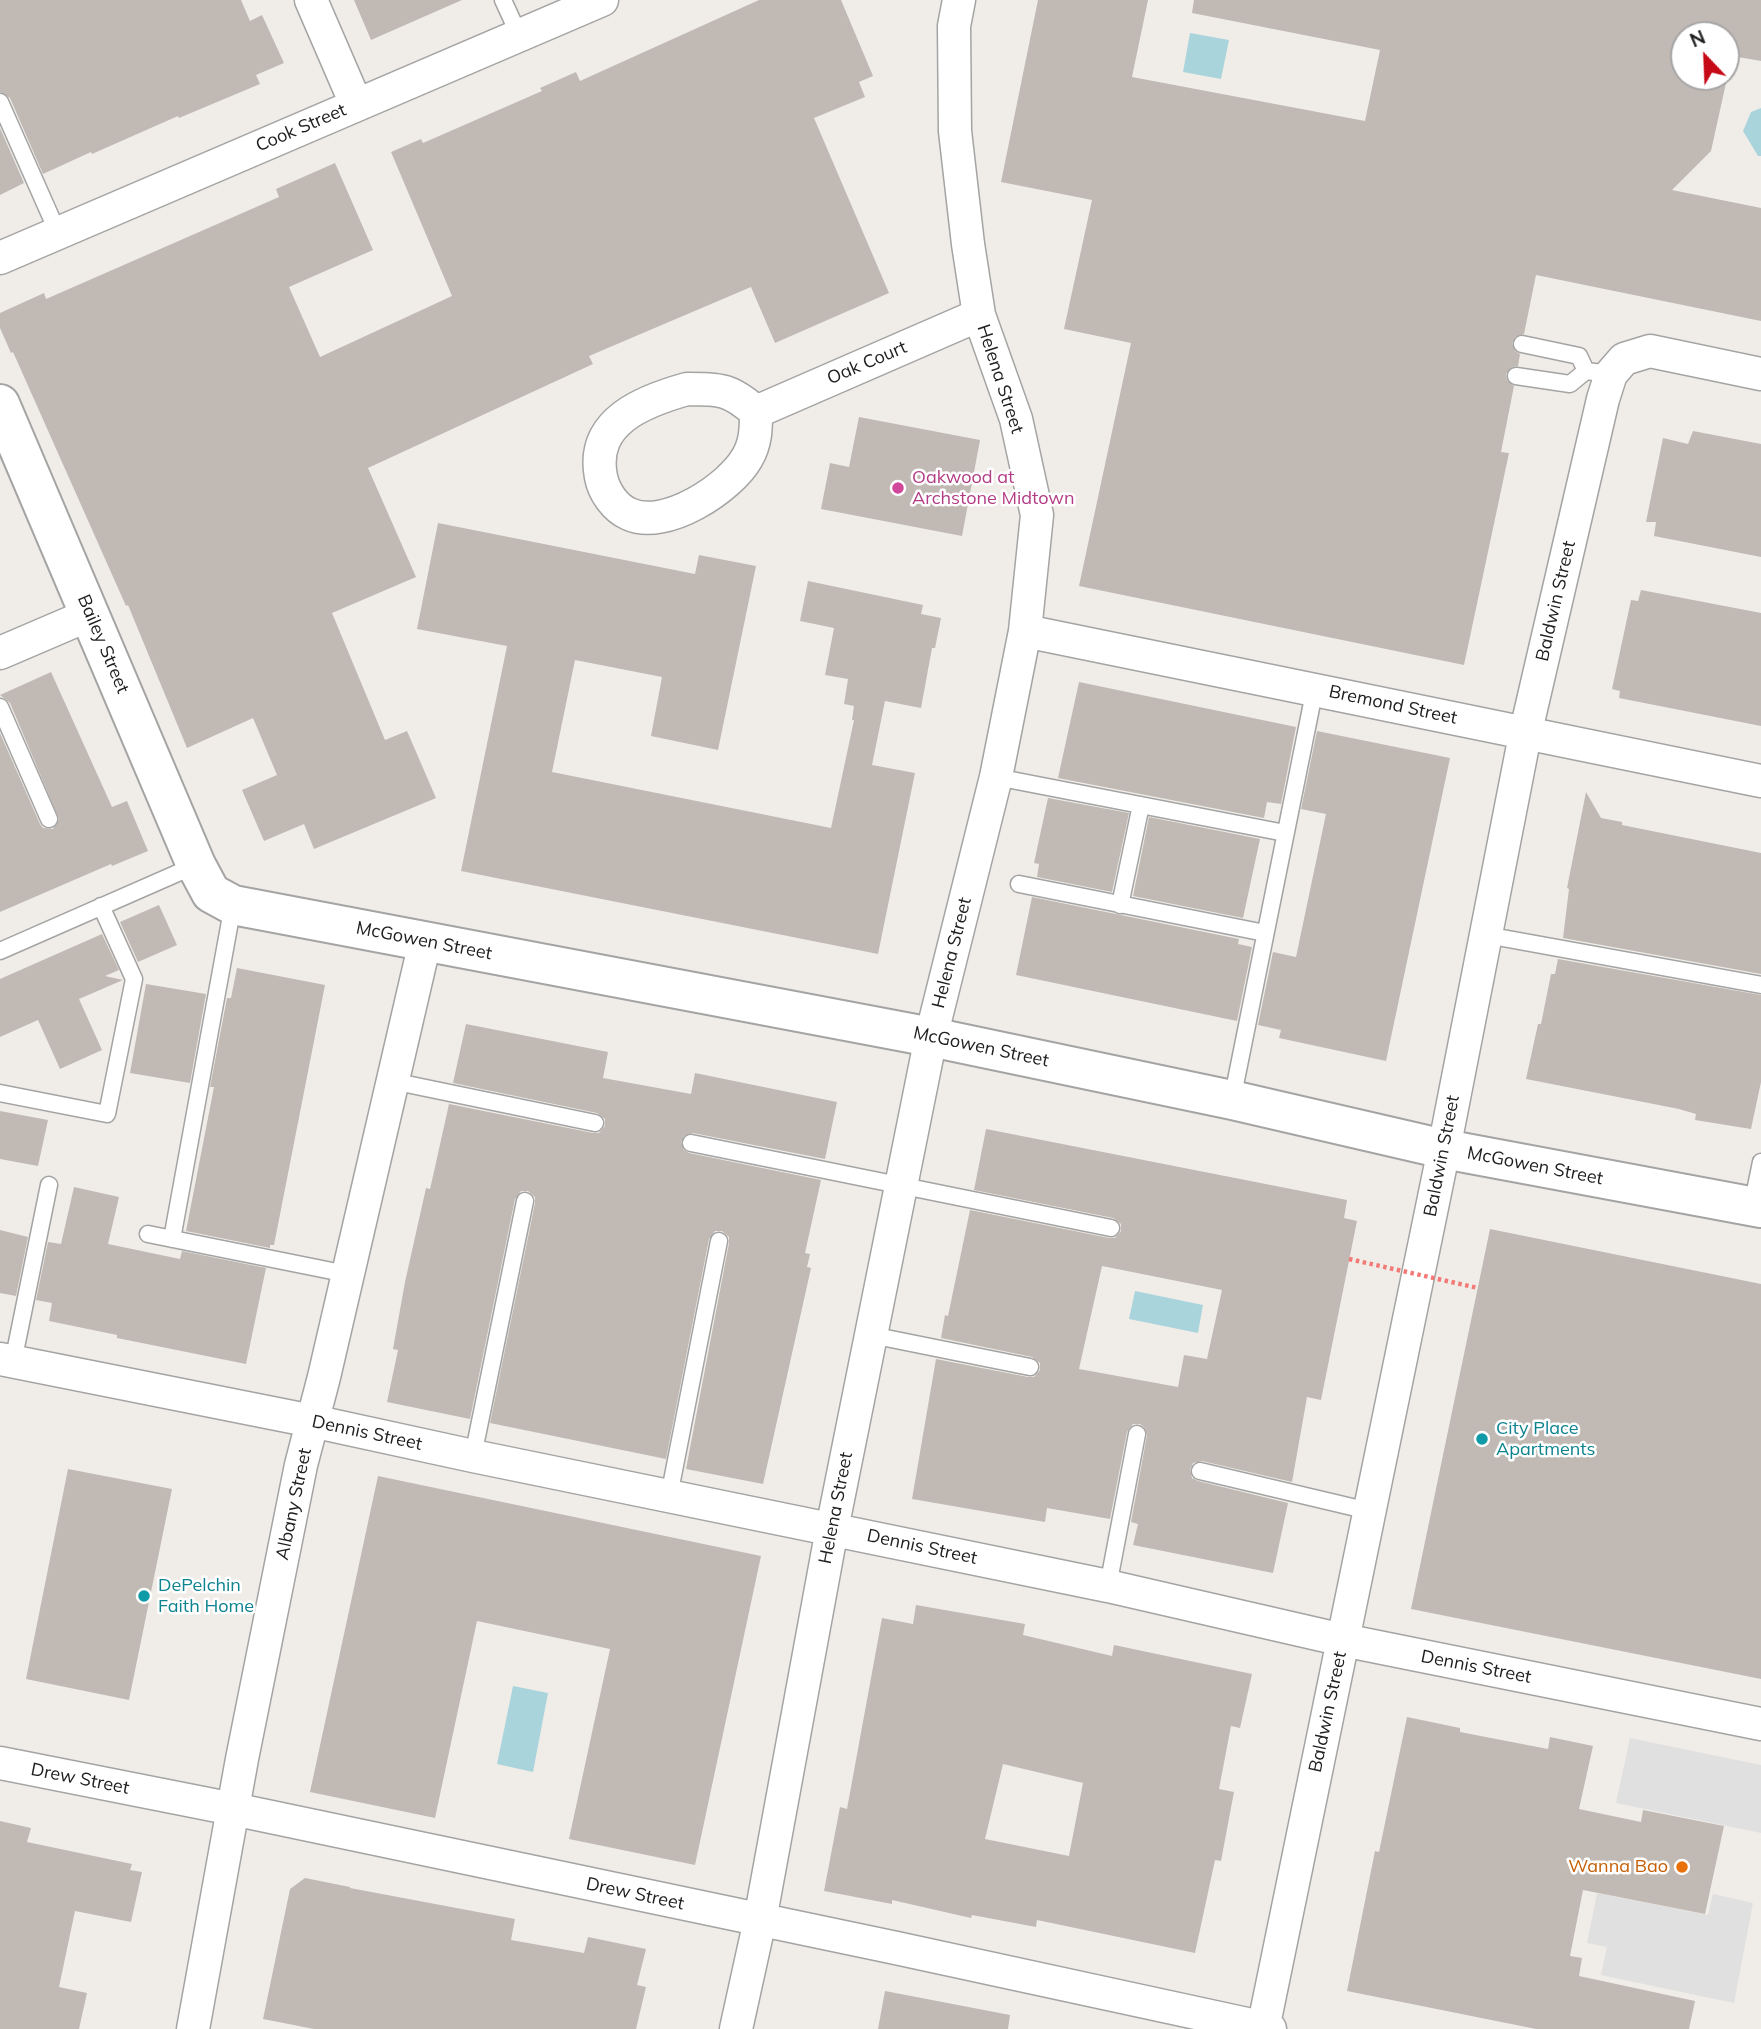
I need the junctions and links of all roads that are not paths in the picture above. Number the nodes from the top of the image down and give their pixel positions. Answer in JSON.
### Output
{"nodes":[{"id":1,"x":311,"y":0,"type":"edge"},
{"id":2,"x":503,"y":0,"type":"edge"},
{"id":3,"x":602,"y":0,"type":"edge"},
{"id":4,"x":959,"y":0,"type":"edge"},
{"id":5,"x":519,"y":35,"type":"junction"},
{"id":6,"x":0,"y":102,"type":"edge"},
{"id":7,"x":356,"y":104,"type":"junction"},
{"id":8,"x":58,"y":233,"type":"junction"},
{"id":9,"x":0,"y":258,"type":"edge"},
{"id":10,"x":979,"y":315,"type":"junction"},
{"id":11,"x":1522,"y":344,"type":"dead end"},
{"id":12,"x":1599,"y":373,"type":"junction"},
{"id":13,"x":1761,"y":374,"type":"edge"},
{"id":14,"x":1516,"y":376,"type":"dead end"},
{"id":15,"x":0,"y":404,"type":"edge"},
{"id":16,"x":756,"y":412,"type":"junction"},
{"id":17,"x":91,"y":614,"type":"junction"},
{"id":18,"x":1025,"y":631,"type":"junction"},
{"id":19,"x":0,"y":653,"type":"edge"},
{"id":20,"x":1315,"y":688,"type":"junction"},
{"id":21,"x":0,"y":707,"type":"edge"},
{"id":22,"x":1525,"y":734,"type":"junction"},
{"id":23,"x":996,"y":777,"type":"junction"},
{"id":24,"x":1761,"y":781,"type":"edge"},
{"id":25,"x":1141,"y":805,"type":"junction"},
{"id":26,"x":49,"y":819,"type":"dead end"},
{"id":27,"x":1285,"y":833,"type":"junction"},
{"id":28,"x":1019,"y":884,"type":"dead end"},
{"id":29,"x":212,"y":885,"type":"junction"},
{"id":30,"x":1120,"y":905,"type":"junction"},
{"id":31,"x":101,"y":906,"type":"junction"},
{"id":32,"x":1265,"y":933,"type":"junction"},
{"id":33,"x":1486,"y":935,"type":"junction"},
{"id":34,"x":425,"y":942,"type":"junction"},
{"id":35,"x":0,"y":951,"type":"edge"},
{"id":36,"x":1761,"y":985,"type":"edge"},
{"id":37,"x":931,"y":1037,"type":"junction"},
{"id":38,"x":392,"y":1082,"type":"junction"},
{"id":39,"x":0,"y":1093,"type":"edge"},
{"id":40,"x":1232,"y":1100,"type":"junction"},
{"id":41,"x":594,"y":1123,"type":"dead end"},
{"id":42,"x":691,"y":1143,"type":"dead end"},
{"id":43,"x":1444,"y":1149,"type":"junction"},
{"id":44,"x":1761,"y":1162,"type":"edge"},
{"id":45,"x":49,"y":1185,"type":"dead end"},
{"id":46,"x":901,"y":1186,"type":"junction"},
{"id":47,"x":526,"y":1201,"type":"dead end"},
{"id":48,"x":1757,"y":1207,"type":"edge"},
{"id":49,"x":1111,"y":1228,"type":"dead end"},
{"id":50,"x":148,"y":1234,"type":"dead end"},
{"id":51,"x":172,"y":1239,"type":"junction"},
{"id":52,"x":719,"y":1241,"type":"dead end"},
{"id":53,"x":347,"y":1274,"type":"junction"},
{"id":54,"x":871,"y":1335,"type":"junction"},
{"id":55,"x":6,"y":1360,"type":"edge"},
{"id":56,"x":1030,"y":1367,"type":"dead end"},
{"id":57,"x":312,"y":1421,"type":"junction"},
{"id":58,"x":1137,"y":1434,"type":"dead end"},
{"id":59,"x":473,"y":1456,"type":"junction"},
{"id":60,"x":1200,"y":1471,"type":"dead end"},
{"id":61,"x":669,"y":1496,"type":"junction"},
{"id":62,"x":1369,"y":1511,"type":"junction"},
{"id":63,"x":832,"y":1529,"type":"junction"},
{"id":64,"x":1108,"y":1586,"type":"junction"},
{"id":65,"x":1343,"y":1640,"type":"junction"},
{"id":66,"x":1761,"y":1724,"type":"edge"},
{"id":67,"x":0,"y":1763,"type":"edge"},
{"id":68,"x":233,"y":1810,"type":"junction"},
{"id":69,"x":760,"y":1920,"type":"junction"},
{"id":70,"x":193,"y":2029,"type":"edge"},
{"id":71,"x":736,"y":2029,"type":"edge"},
{"id":72,"x":1265,"y":2029,"type":"edge"}],
"edges":[{"from":1,"to":7,"type":"street"},
{"from":2,"to":5,"type":"lane"},
{"from":3,"to":5,"type":"street","name":"Cook Street"},
{"from":4,"to":10,"type":"street","name":"Helena Street"},
{"from":5,"to":7,"type":"street","name":"Cook Street"},
{"from":6,"to":8,"type":"lane"},
{"from":7,"to":8,"type":"street","name":"Cook Street"},
{"from":8,"to":9,"type":"street","name":"Cook Street"},
{"from":10,"to":16,"type":"street","name":"Oak Court"},
{"from":10,"to":18,"type":"street","name":"Helena Street"},
{"from":11,"to":12,"type":"lane"},
{"from":12,"to":13,"type":"street"},
{"from":12,"to":14,"type":"lane"},
{"from":12,"to":22,"type":"street","name":"Baldwin Street"},
{"from":15,"to":17,"type":"street","name":"Bailey Street"},
{"from":16,"to":16,"type":"street"},
{"from":17,"to":19,"type":"street"},
{"from":17,"to":29,"type":"street","name":"Bailey Street"},
{"from":18,"to":20,"type":"street","name":"Bremond Street"},
{"from":18,"to":23,"type":"street","name":"Helena Street"},
{"from":20,"to":22,"type":"street","name":"Bremond Street"},
{"from":20,"to":27,"type":"lane"},
{"from":21,"to":26,"type":"lane"},
{"from":22,"to":24,"type":"street","name":"Bremond Street"},
{"from":22,"to":33,"type":"street","name":"Baldwin Street"},
{"from":23,"to":25,"type":"lane"},
{"from":23,"to":37,"type":"street","name":"Helena Street"},
{"from":25,"to":27,"type":"lane"},
{"from":25,"to":30,"type":"lane"},
{"from":27,"to":32,"type":"lane"},
{"from":28,"to":30,"type":"lane"},
{"from":29,"to":31,"type":"lane"},
{"from":29,"to":34,"type":"street","name":"McGowen Street"},
{"from":29,"to":51,"type":"lane"},
{"from":30,"to":32,"type":"lane"},
{"from":31,"to":35,"type":"lane"},
{"from":31,"to":39,"type":"lane"},
{"from":32,"to":40,"type":"lane"},
{"from":33,"to":36,"type":"lane"},
{"from":33,"to":43,"type":"street","name":"Baldwin Street"},
{"from":34,"to":37,"type":"street","name":"McGowen Street"},
{"from":34,"to":38,"type":"street","name":"Albany Street"},
{"from":37,"to":40,"type":"street","name":"McGowen Street"},
{"from":37,"to":46,"type":"street","name":"Helena Street"},
{"from":38,"to":41,"type":"lane"},
{"from":38,"to":53,"type":"street","name":"Albany Street"},
{"from":40,"to":43,"type":"street","name":"McGowen Street"},
{"from":42,"to":46,"type":"lane"},
{"from":43,"to":48,"type":"street","name":"McGowen Street"},
{"from":43,"to":62,"type":"street","name":"Baldwin Street"},
{"from":44,"to":48,"type":"lane"},
{"from":45,"to":55,"type":"lane"},
{"from":46,"to":49,"type":"lane"},
{"from":46,"to":54,"type":"street","name":"Helena Street"},
{"from":47,"to":59,"type":"lane"},
{"from":50,"to":51,"type":"lane"},
{"from":51,"to":53,"type":"lane"},
{"from":52,"to":61,"type":"lane"},
{"from":53,"to":57,"type":"street","name":"Albany Street"},
{"from":54,"to":56,"type":"lane"},
{"from":54,"to":63,"type":"street","name":"Helena Street"},
{"from":55,"to":57,"type":"street","name":"Dennis Street"},
{"from":57,"to":59,"type":"street","name":"Dennis Street"},
{"from":57,"to":68,"type":"street","name":"Albany Street"},
{"from":58,"to":64,"type":"lane"},
{"from":59,"to":61,"type":"street","name":"Dennis Street"},
{"from":60,"to":62,"type":"lane"},
{"from":61,"to":63,"type":"street","name":"Dennis Street"},
{"from":62,"to":65,"type":"street","name":"Baldwin Street"},
{"from":63,"to":64,"type":"street","name":"Dennis Street"},
{"from":63,"to":69,"type":"street","name":"Helena Street"},
{"from":64,"to":65,"type":"street","name":"Dennis Street"},
{"from":65,"to":66,"type":"street","name":"Dennis Street"},
{"from":65,"to":72,"type":"street","name":"Baldwin Street"},
{"from":67,"to":68,"type":"street","name":"Drew Street"},
{"from":68,"to":69,"type":"street","name":"Drew Street"},
{"from":68,"to":70,"type":"street","name":"Albany Street"},
{"from":69,"to":71,"type":"street","name":"Helena Street"},
{"from":69,"to":72,"type":"street","name":"Drew Street"}]}
